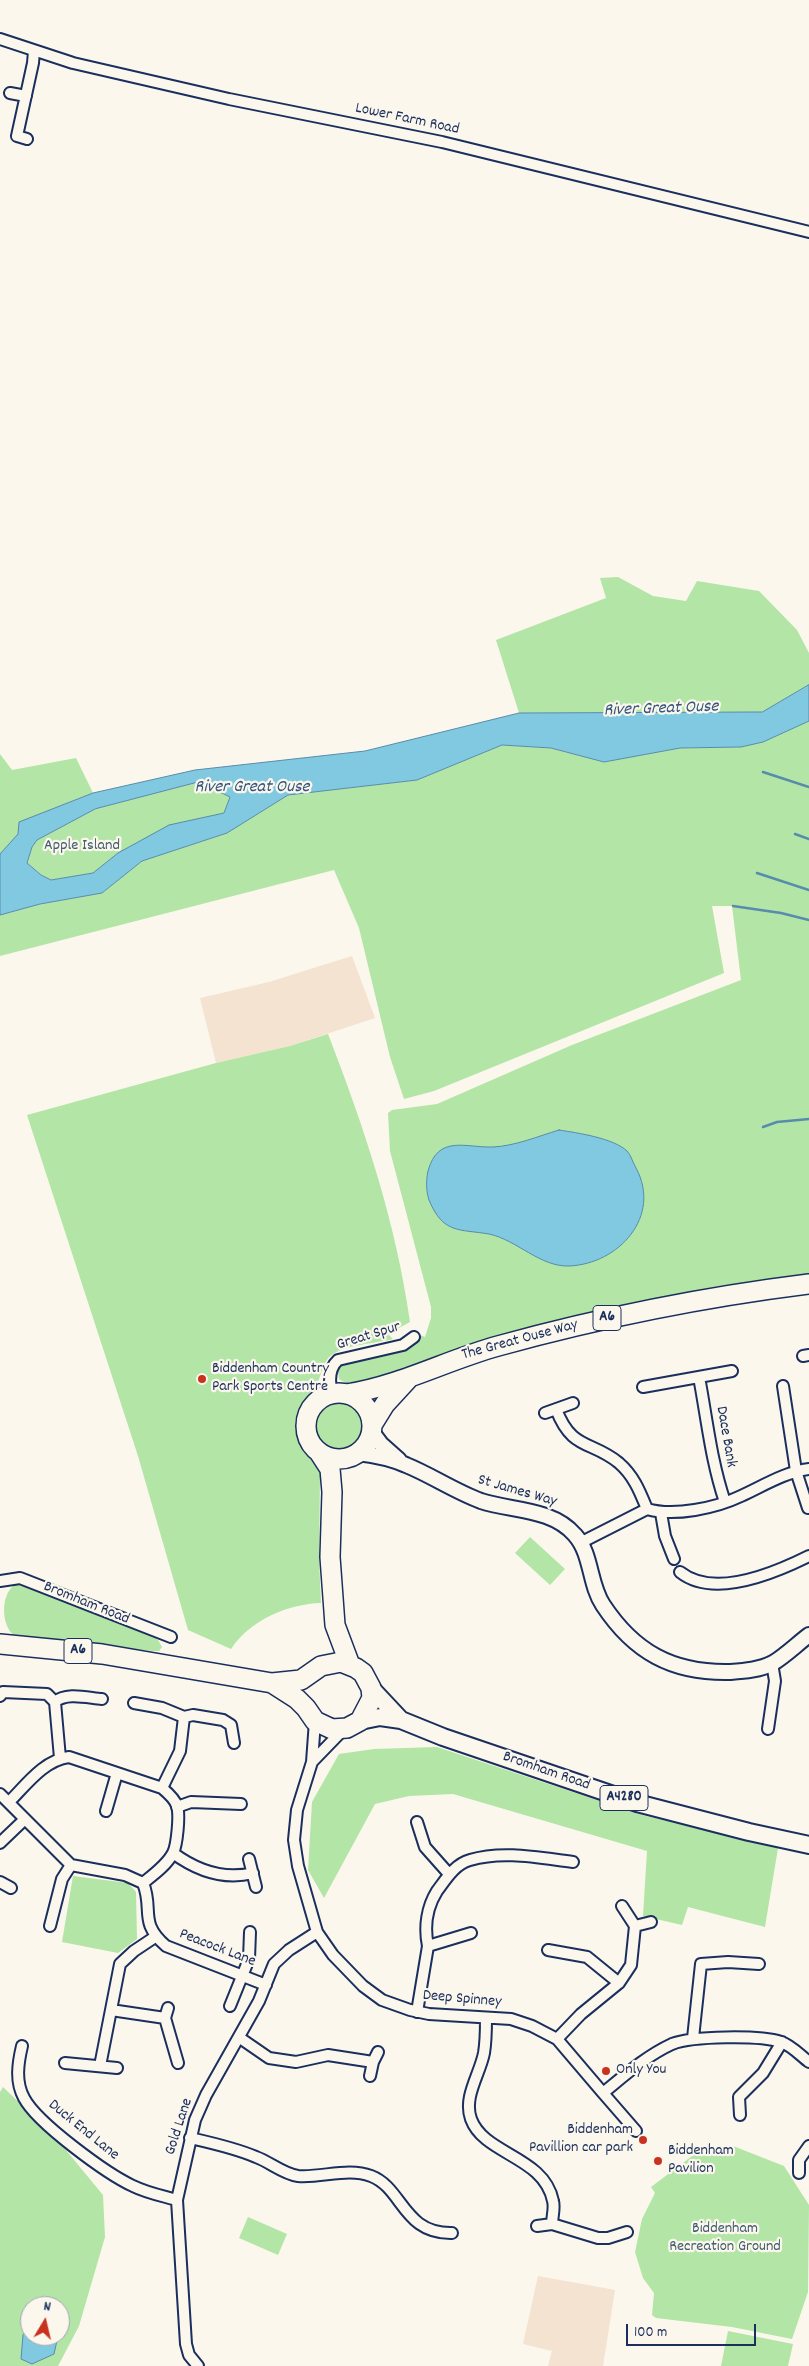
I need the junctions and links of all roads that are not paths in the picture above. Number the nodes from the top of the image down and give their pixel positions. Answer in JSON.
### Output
{"nodes":[{"id":1,"x":0,"y":39,"type":"edge"},
{"id":2,"x":34,"y":51,"type":"junction"},
{"id":3,"x":10,"y":93,"type":"dead end"},
{"id":4,"x":26,"y":96,"type":"junction"},
{"id":5,"x":27,"y":139,"type":"dead end"},
{"id":6,"x":809,"y":232,"type":"edge"},
{"id":7,"x":809,"y":1284,"type":"edge"},
{"id":8,"x":414,"y":1338,"type":"dead end"},
{"id":9,"x":732,"y":1371,"type":"dead end"},
{"id":10,"x":411,"y":1376,"type":"junction"},
{"id":11,"x":699,"y":1376,"type":"junction"},
{"id":12,"x":783,"y":1386,"type":"dead end"},
{"id":13,"x":643,"y":1387,"type":"dead end"},
{"id":14,"x":339,"y":1394,"type":"junction"},
{"id":15,"x":574,"y":1403,"type":"dead end"},
{"id":16,"x":556,"y":1409,"type":"junction"},
{"id":17,"x":545,"y":1413,"type":"dead end"},
{"id":18,"x":372,"y":1428,"type":"junction"},
{"id":19,"x":319,"y":1452,"type":"junction"},
{"id":20,"x":354,"y":1455,"type":"junction"},
{"id":21,"x":405,"y":1464,"type":"junction"},
{"id":22,"x":809,"y":1469,"type":"edge"},
{"id":23,"x":796,"y":1470,"type":"junction"},
{"id":24,"x":332,"y":1492,"type":"junction"},
{"id":25,"x":725,"y":1502,"type":"junction"},
{"id":26,"x":808,"y":1508,"type":"edge"},
{"id":27,"x":647,"y":1509,"type":"junction"},
{"id":28,"x":661,"y":1513,"type":"junction"},
{"id":29,"x":580,"y":1543,"type":"junction"},
{"id":30,"x":809,"y":1556,"type":"edge"},
{"id":31,"x":674,"y":1559,"type":"dead end"},
{"id":32,"x":680,"y":1572,"type":"dead end"},
{"id":33,"x":0,"y":1582,"type":"edge"},
{"id":34,"x":335,"y":1625,"type":"junction"},
{"id":35,"x":809,"y":1635,"type":"edge"},
{"id":36,"x":170,"y":1637,"type":"dead end"},
{"id":37,"x":0,"y":1644,"type":"edge"},
{"id":38,"x":772,"y":1663,"type":"junction"},
{"id":39,"x":350,"y":1664,"type":"junction"},
{"id":40,"x":316,"y":1670,"type":"junction"},
{"id":41,"x":272,"y":1683,"type":"junction"},
{"id":42,"x":371,"y":1688,"type":"junction"},
{"id":43,"x":0,"y":1696,"type":"edge"},
{"id":44,"x":102,"y":1699,"type":"dead end"},
{"id":45,"x":55,"y":1702,"type":"junction"},
{"id":46,"x":134,"y":1703,"type":"dead end"},
{"id":47,"x":311,"y":1714,"type":"junction"},
{"id":48,"x":184,"y":1717,"type":"junction"},
{"id":49,"x":402,"y":1720,"type":"junction"},
{"id":50,"x":353,"y":1724,"type":"junction"},
{"id":51,"x":768,"y":1729,"type":"dead end"},
{"id":52,"x":234,"y":1743,"type":"dead end"},
{"id":53,"x":60,"y":1758,"type":"junction"},
{"id":54,"x":312,"y":1762,"type":"junction"},
{"id":55,"x":117,"y":1773,"type":"junction"},
{"id":56,"x":162,"y":1788,"type":"junction"},
{"id":57,"x":0,"y":1794,"type":"edge"},
{"id":58,"x":9,"y":1802,"type":"junction"},
{"id":59,"x":241,"y":1804,"type":"dead end"},
{"id":60,"x":178,"y":1807,"type":"junction"},
{"id":61,"x":106,"y":1811,"type":"dead end"},
{"id":62,"x":24,"y":1820,"type":"junction"},
{"id":63,"x":417,"y":1822,"type":"dead end"},
{"id":64,"x":0,"y":1844,"type":"edge"},
{"id":65,"x":809,"y":1845,"type":"edge"},
{"id":66,"x":173,"y":1853,"type":"junction"},
{"id":67,"x":249,"y":1858,"type":"dead end"},
{"id":68,"x":573,"y":1862,"type":"dead end"},
{"id":69,"x":70,"y":1865,"type":"junction"},
{"id":70,"x":253,"y":1873,"type":"junction"},
{"id":71,"x":449,"y":1874,"type":"junction"},
{"id":72,"x":0,"y":1882,"type":"edge"},
{"id":73,"x":143,"y":1883,"type":"junction"},
{"id":74,"x":256,"y":1887,"type":"dead end"},
{"id":75,"x":11,"y":1888,"type":"dead end"},
{"id":76,"x":622,"y":1906,"type":"dead end"},
{"id":77,"x":651,"y":1922,"type":"dead end"},
{"id":78,"x":50,"y":1926,"type":"dead end"},
{"id":79,"x":635,"y":1926,"type":"junction"},
{"id":80,"x":250,"y":1932,"type":"dead end"},
{"id":81,"x":317,"y":1932,"type":"junction"},
{"id":82,"x":470,"y":1933,"type":"dead end"},
{"id":83,"x":155,"y":1937,"type":"junction"},
{"id":84,"x":428,"y":1946,"type":"junction"},
{"id":85,"x":548,"y":1950,"type":"dead end"},
{"id":86,"x":759,"y":1964,"type":"dead end"},
{"id":87,"x":243,"y":1975,"type":"junction"},
{"id":88,"x":619,"y":1983,"type":"junction"},
{"id":89,"x":266,"y":1985,"type":"junction"},
{"id":90,"x":230,"y":2006,"type":"dead end"},
{"id":91,"x":110,"y":2010,"type":"junction"},
{"id":92,"x":417,"y":2012,"type":"junction"},
{"id":93,"x":486,"y":2018,"type":"junction"},
{"id":94,"x":240,"y":2038,"type":"junction"},
{"id":95,"x":694,"y":2038,"type":"junction"},
{"id":96,"x":557,"y":2039,"type":"junction"},
{"id":97,"x":782,"y":2042,"type":"junction"},
{"id":98,"x":22,"y":2046,"type":"dead end"},
{"id":99,"x":65,"y":2062,"type":"dead end"},
{"id":100,"x":178,"y":2062,"type":"dead end"},
{"id":101,"x":809,"y":2062,"type":"edge"},
{"id":102,"x":100,"y":2066,"type":"junction"},
{"id":103,"x":117,"y":2068,"type":"dead end"},
{"id":104,"x":370,"y":2076,"type":"dead end"},
{"id":105,"x":603,"y":2092,"type":"junction"},
{"id":106,"x":740,"y":2115,"type":"dead end"},
{"id":107,"x":636,"y":2131,"type":"dead end"},
{"id":108,"x":190,"y":2138,"type":"junction"},
{"id":109,"x":809,"y":2146,"type":"edge"},
{"id":110,"x":799,"y":2173,"type":"dead end"},
{"id":111,"x":177,"y":2200,"type":"junction"},
{"id":112,"x":552,"y":2224,"type":"junction"},
{"id":113,"x":537,"y":2226,"type":"dead end"},
{"id":114,"x":627,"y":2232,"type":"dead end"},
{"id":115,"x":452,"y":2233,"type":"dead end"},
{"id":116,"x":189,"y":2361,"type":"edge"},
{"id":117,"x":198,"y":2366,"type":"edge"}],
"edges":[{"from":1,"to":2,"type":"street","name":"Lower Farm Road"},
{"from":2,"to":4,"type":"street"},
{"from":2,"to":6,"type":"street","name":"Lower Farm Road"},
{"from":3,"to":4,"type":"street"},
{"from":4,"to":5,"type":"street"},
{"from":7,"to":10,"type":"highway","name":"The Great Ouse Way","number":"A6"},
{"from":8,"to":14,"type":"street","name":"Great Spur"},
{"from":9,"to":11,"type":"street"},
{"from":10,"to":14,"type":"highway","name":"The Great Ouse Way","number":"A6"},
{"from":10,"to":18,"type":"highway","name":"The Great Ouse Way","number":"A6"},
{"from":11,"to":13,"type":"street"},
{"from":11,"to":25,"type":"street","name":"Dace Bank"},
{"from":12,"to":23,"type":"street"},
{"from":14,"to":18,"type":"highway"},
{"from":14,"to":19,"type":"highway","number":"A6"},
{"from":15,"to":16,"type":"street"},
{"from":16,"to":17,"type":"street"},
{"from":16,"to":27,"type":"street"},
{"from":18,"to":20,"type":"highway","number":"A6"},
{"from":18,"to":21,"type":"street"},
{"from":19,"to":20,"type":"highway"},
{"from":19,"to":24,"type":"highway","number":"A6"},
{"from":20,"to":21,"type":"street"},
{"from":20,"to":24,"type":"highway","number":"A6"},
{"from":21,"to":29,"type":"street","name":"St James Way"},
{"from":22,"to":23,"type":"street"},
{"from":23,"to":25,"type":"street"},
{"from":23,"to":26,"type":"street"},
{"from":24,"to":34,"type":"highway","number":"A6"},
{"from":25,"to":28,"type":"street"},
{"from":27,"to":28,"type":"street"},
{"from":27,"to":29,"type":"street"},
{"from":28,"to":31,"type":"street"},
{"from":29,"to":38,"type":"street","name":"St James Way"},
{"from":30,"to":32,"type":"street"},
{"from":33,"to":36,"type":"street","name":"Bromham Road"},
{"from":34,"to":39,"type":"highway","number":"A6"},
{"from":34,"to":40,"type":"highway","number":"A6"},
{"from":35,"to":38,"type":"street","name":"St James Way"},
{"from":37,"to":41,"type":"highway","number":"A6"},
{"from":38,"to":51,"type":"street"},
{"from":39,"to":40,"type":"highway"},
{"from":39,"to":42,"type":"highway"},
{"from":40,"to":41,"type":"highway","number":"A6"},
{"from":40,"to":47,"type":"highway"},
{"from":41,"to":47,"type":"highway","number":"A6"},
{"from":42,"to":49,"type":"main road","name":"Bromham Road","number":"A4280"},
{"from":42,"to":50,"type":"highway"},
{"from":43,"to":45,"type":"street"},
{"from":44,"to":45,"type":"street"},
{"from":45,"to":53,"type":"street"},
{"from":46,"to":48,"type":"street"},
{"from":47,"to":50,"type":"highway"},
{"from":47,"to":54,"type":"street","name":"Deep Spinney"},
{"from":48,"to":52,"type":"street"},
{"from":48,"to":56,"type":"street"},
{"from":49,"to":50,"type":"main road","name":"Bromham Road","number":"A4280"},
{"from":49,"to":65,"type":"main road","name":"Bromham Road","number":"A4280"},
{"from":50,"to":54,"type":"street","name":"Deep Spinney"},
{"from":53,"to":55,"type":"street"},
{"from":53,"to":58,"type":"street"},
{"from":54,"to":81,"type":"street","name":"Deep Spinney"},
{"from":55,"to":56,"type":"street"},
{"from":55,"to":61,"type":"street"},
{"from":56,"to":60,"type":"street"},
{"from":57,"to":58,"type":"street"},
{"from":58,"to":62,"type":"street"},
{"from":59,"to":60,"type":"street"},
{"from":60,"to":66,"type":"street"},
{"from":62,"to":64,"type":"street"},
{"from":62,"to":69,"type":"street"},
{"from":63,"to":71,"type":"street"},
{"from":66,"to":70,"type":"street"},
{"from":66,"to":73,"type":"street"},
{"from":67,"to":70,"type":"street"},
{"from":68,"to":71,"type":"street"},
{"from":69,"to":73,"type":"street"},
{"from":69,"to":78,"type":"street"},
{"from":70,"to":74,"type":"street"},
{"from":71,"to":84,"type":"street"},
{"from":72,"to":75,"type":"street"},
{"from":73,"to":83,"type":"street","name":"Peacock Lane"},
{"from":76,"to":79,"type":"street"},
{"from":77,"to":79,"type":"street"},
{"from":79,"to":88,"type":"street"},
{"from":80,"to":87,"type":"street"},
{"from":81,"to":89,"type":"street","name":"Gold Lane"},
{"from":81,"to":92,"type":"street","name":"Deep Spinney"},
{"from":82,"to":84,"type":"street"},
{"from":83,"to":87,"type":"street","name":"Peacock Lane"},
{"from":83,"to":91,"type":"street"},
{"from":84,"to":92,"type":"street"},
{"from":85,"to":88,"type":"street"},
{"from":86,"to":95,"type":"street"},
{"from":87,"to":89,"type":"street","name":"Peacock Lane"},
{"from":87,"to":90,"type":"street"},
{"from":88,"to":96,"type":"street"},
{"from":89,"to":94,"type":"street","name":"Gold Lane"},
{"from":91,"to":100,"type":"street"},
{"from":91,"to":102,"type":"street"},
{"from":92,"to":93,"type":"street","name":"Deep Spinney"},
{"from":93,"to":96,"type":"street","name":"Deep Spinney"},
{"from":93,"to":112,"type":"street"},
{"from":94,"to":104,"type":"street"},
{"from":94,"to":108,"type":"street","name":"Gold Lane"},
{"from":95,"to":97,"type":"street"},
{"from":95,"to":105,"type":"street"},
{"from":96,"to":105,"type":"street","name":"Deep Spinney"},
{"from":97,"to":101,"type":"street"},
{"from":97,"to":106,"type":"street"},
{"from":98,"to":111,"type":"street","name":"Duck End Lane"},
{"from":99,"to":102,"type":"street"},
{"from":102,"to":103,"type":"street"},
{"from":105,"to":107,"type":"street","name":"Deep Spinney"},
{"from":108,"to":111,"type":"street","name":"Gold Lane"},
{"from":108,"to":115,"type":"street"},
{"from":109,"to":110,"type":"street"},
{"from":111,"to":116,"type":"street","name":"Gold Lane"},
{"from":112,"to":113,"type":"street"},
{"from":112,"to":114,"type":"street"},
{"from":116,"to":117,"type":"street","name":"Gold Lane"}]}
